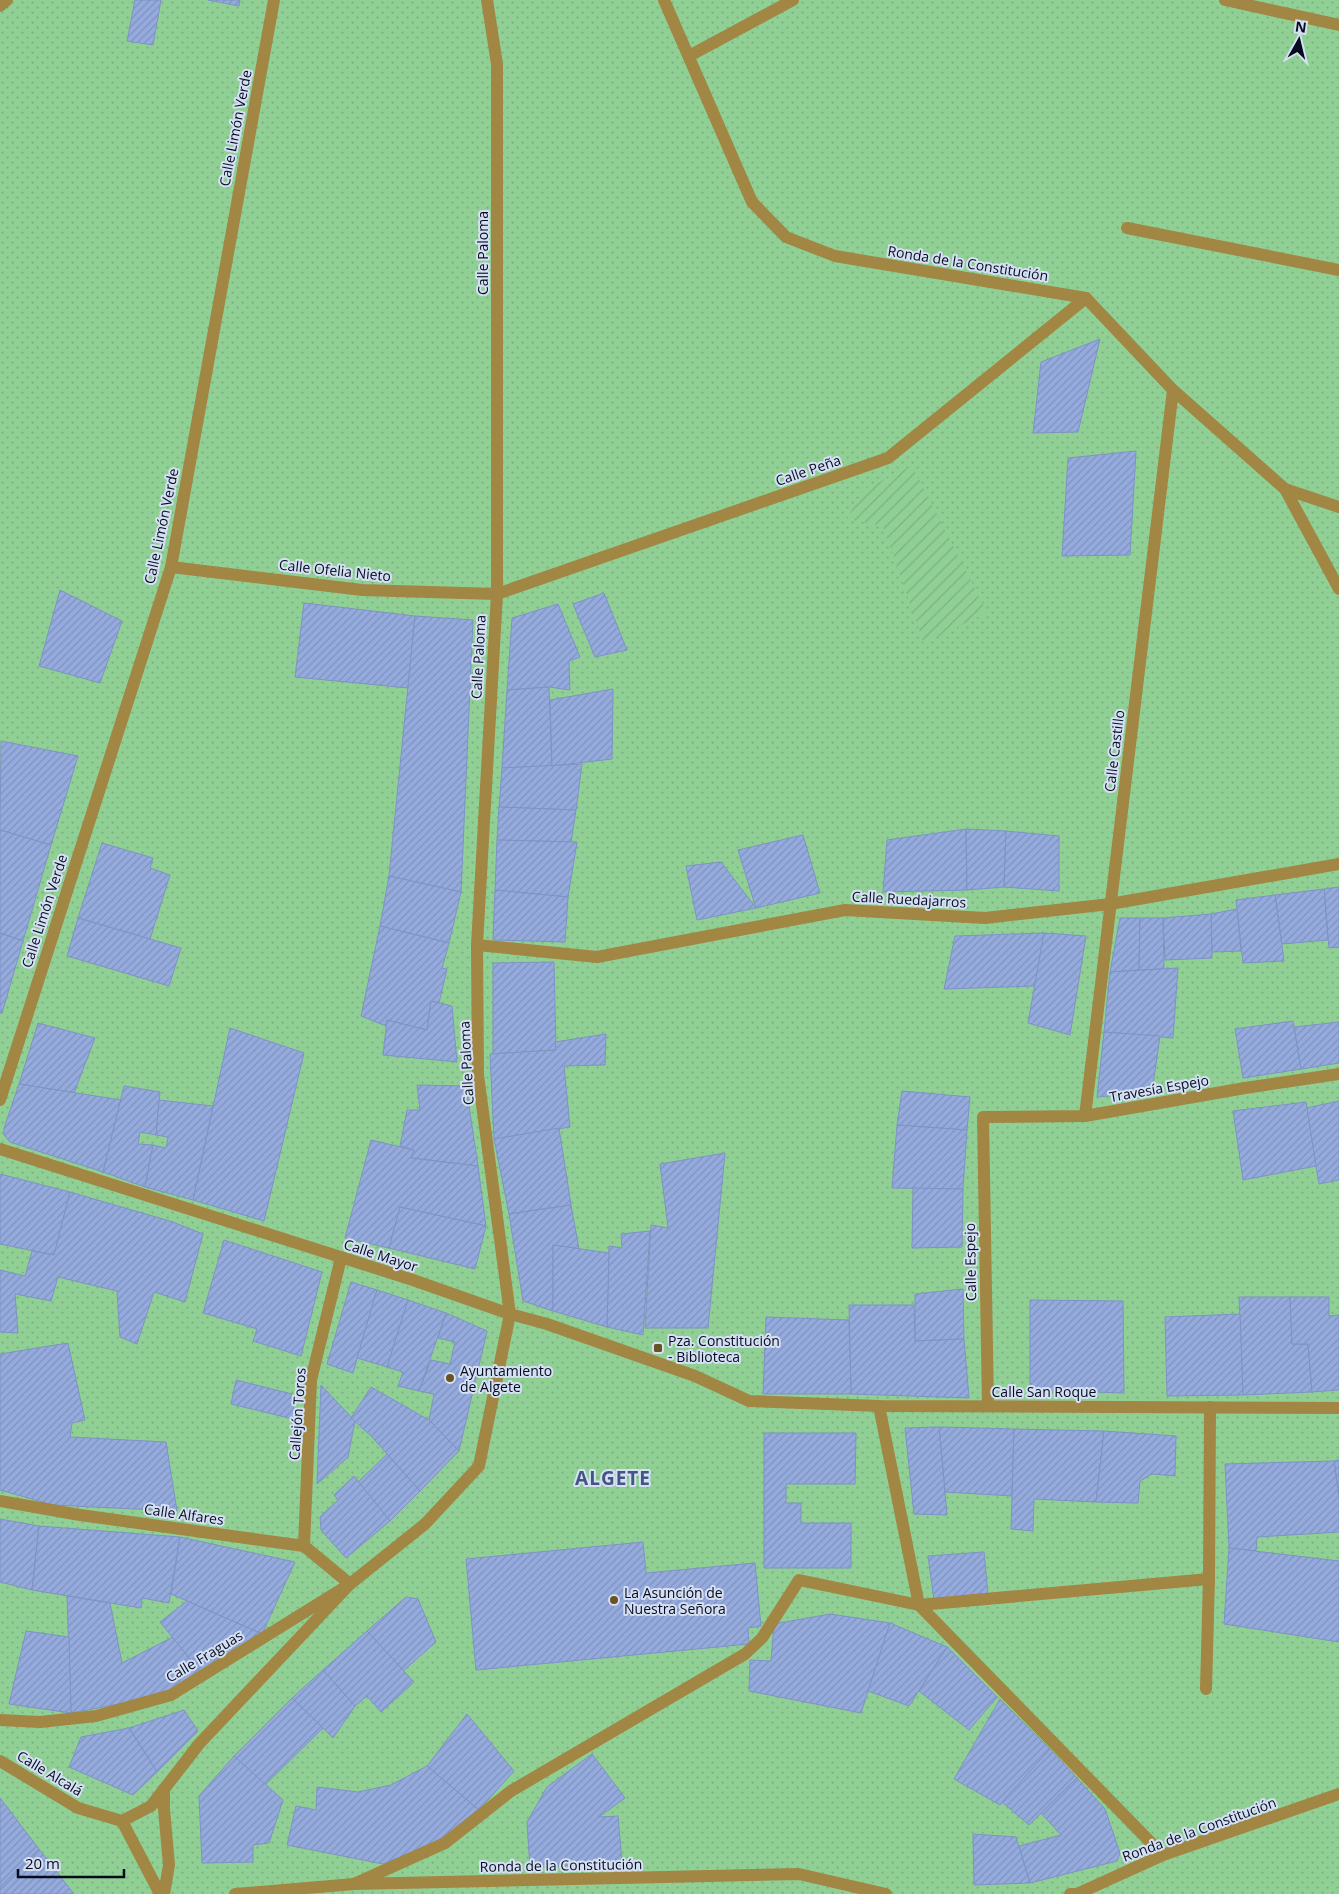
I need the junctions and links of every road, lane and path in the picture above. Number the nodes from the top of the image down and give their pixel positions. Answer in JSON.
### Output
{"nodes":[{"id":1,"x":7,"y":0,"type":"edge"},
{"id":2,"x":274,"y":0,"type":"edge"},
{"id":3,"x":487,"y":0,"type":"edge"},
{"id":4,"x":664,"y":0,"type":"edge"},
{"id":5,"x":793,"y":0,"type":"edge"},
{"id":6,"x":1225,"y":0,"type":"edge"},
{"id":7,"x":0,"y":6,"type":"edge"},
{"id":8,"x":1339,"y":25,"type":"edge"},
{"id":9,"x":689,"y":56,"type":"junction"},
{"id":10,"x":1128,"y":228,"type":"dead end"},
{"id":11,"x":1339,"y":270,"type":"edge"},
{"id":12,"x":1086,"y":298,"type":"junction"},
{"id":13,"x":1173,"y":390,"type":"junction"},
{"id":14,"x":1285,"y":489,"type":"junction"},
{"id":15,"x":1339,"y":507,"type":"edge"},
{"id":16,"x":170,"y":566,"type":"junction"},
{"id":17,"x":1339,"y":589,"type":"edge"},
{"id":18,"x":497,"y":594,"type":"junction"},
{"id":19,"x":1339,"y":864,"type":"edge"},
{"id":20,"x":1110,"y":904,"type":"junction"},
{"id":21,"x":477,"y":945,"type":"junction"},
{"id":22,"x":1339,"y":1074,"type":"edge"},
{"id":23,"x":0,"y":1100,"type":"edge"},
{"id":24,"x":1085,"y":1116,"type":"junction"},
{"id":25,"x":982,"y":1117,"type":"joint"},
{"id":26,"x":0,"y":1149,"type":"edge"},
{"id":27,"x":341,"y":1258,"type":"junction"},
{"id":28,"x":510,"y":1314,"type":"junction"},
{"id":29,"x":749,"y":1401,"type":"joint"},
{"id":30,"x":879,"y":1406,"type":"junction"},
{"id":31,"x":988,"y":1406,"type":"junction"},
{"id":32,"x":1210,"y":1407,"type":"junction"},
{"id":33,"x":1339,"y":1408,"type":"edge"},
{"id":34,"x":0,"y":1501,"type":"edge"},
{"id":35,"x":304,"y":1546,"type":"junction"},
{"id":36,"x":1209,"y":1579,"type":"junction"},
{"id":37,"x":350,"y":1584,"type":"junction"},
{"id":38,"x":920,"y":1605,"type":"junction"},
{"id":39,"x":1206,"y":1689,"type":"dead end"},
{"id":40,"x":0,"y":1720,"type":"edge"},
{"id":41,"x":0,"y":1761,"type":"edge"},
{"id":42,"x":164,"y":1789,"type":"junction"},
{"id":43,"x":1339,"y":1794,"type":"edge"},
{"id":44,"x":122,"y":1821,"type":"junction"},
{"id":45,"x":1163,"y":1855,"type":"junction"},
{"id":46,"x":354,"y":1884,"type":"junction"},
{"id":47,"x":160,"y":1894,"type":"edge"},
{"id":48,"x":164,"y":1894,"type":"edge"},
{"id":49,"x":235,"y":1894,"type":"edge"},
{"id":50,"x":886,"y":1894,"type":"edge"},
{"id":51,"x":1070,"y":1894,"type":"edge"}],
"edges":[{"from":1,"to":7,"type":"street"},
{"from":2,"to":16,"type":"street","name":"Calle Limón Verde"},
{"from":3,"to":18,"type":"street","name":"Calle Paloma"},
{"from":4,"to":9,"type":"street","name":"Ronda de la Constitución"},
{"from":5,"to":9,"type":"street"},
{"from":6,"to":8,"type":"street"},
{"from":9,"to":12,"type":"street","name":"Ronda de la Constitución"},
{"from":10,"to":11,"type":"street"},
{"from":12,"to":13,"type":"street"},
{"from":12,"to":18,"type":"street","name":"Calle Peña"},
{"from":13,"to":14,"type":"street"},
{"from":13,"to":20,"type":"street","name":"Calle Castillo"},
{"from":14,"to":15,"type":"street"},
{"from":14,"to":17,"type":"street"},
{"from":16,"to":18,"type":"street","name":"Calle Ofelia Nieto"},
{"from":16,"to":23,"type":"street","name":"Calle Limón Verde"},
{"from":18,"to":21,"type":"street","name":"Calle Paloma"},
{"from":19,"to":20,"type":"street","name":"Calle Ruedajarros"},
{"from":20,"to":21,"type":"street","name":"Calle Ruedajarros"},
{"from":20,"to":24,"type":"street","name":"Calle Castillo"},
{"from":21,"to":28,"type":"street","name":"Calle Paloma"},
{"from":22,"to":24,"type":"street","name":"Travesía Espejo"},
{"from":24,"to":25,"type":"street","name":"Travesía Espejo"},
{"from":25,"to":31,"type":"street","name":"Calle Espejo"},
{"from":26,"to":27,"type":"street","name":"Calle Mayor"},
{"from":27,"to":28,"type":"street","name":"Calle Mayor"},
{"from":27,"to":35,"type":"street","name":"Callejón Toros"},
{"from":28,"to":29,"type":"street","name":"Calle Mayor"},
{"from":28,"to":37,"type":"street","name":"Calle Fraguas"},
{"from":29,"to":30,"type":"street","name":"Calle San Roque"},
{"from":30,"to":31,"type":"street","name":"Calle San Roque"},
{"from":30,"to":38,"type":"street"},
{"from":31,"to":32,"type":"street","name":"Calle San Roque"},
{"from":32,"to":33,"type":"street","name":"Calle San Roque"},
{"from":32,"to":36,"type":"street"},
{"from":34,"to":35,"type":"street","name":"Calle Alfares"},
{"from":35,"to":37,"type":"street"},
{"from":36,"to":38,"type":"street"},
{"from":36,"to":39,"type":"street"},
{"from":37,"to":40,"type":"street","name":"Calle Fraguas"},
{"from":37,"to":42,"type":"street","name":"Calle Fraguas"},
{"from":38,"to":45,"type":"street"},
{"from":38,"to":46,"type":"street"},
{"from":41,"to":44,"type":"street","name":"Calle Alcalá"},
{"from":42,"to":44,"type":"street","name":"Calle Fraguas"},
{"from":42,"to":48,"type":"street"},
{"from":43,"to":45,"type":"street","name":"Ronda de la Constitución"},
{"from":44,"to":47,"type":"street"},
{"from":45,"to":51,"type":"street","name":"Ronda de la Constitución"},
{"from":46,"to":49,"type":"street","name":"Ronda de la Constitución"},
{"from":46,"to":50,"type":"street","name":"Ronda de la Constitución"}]}
